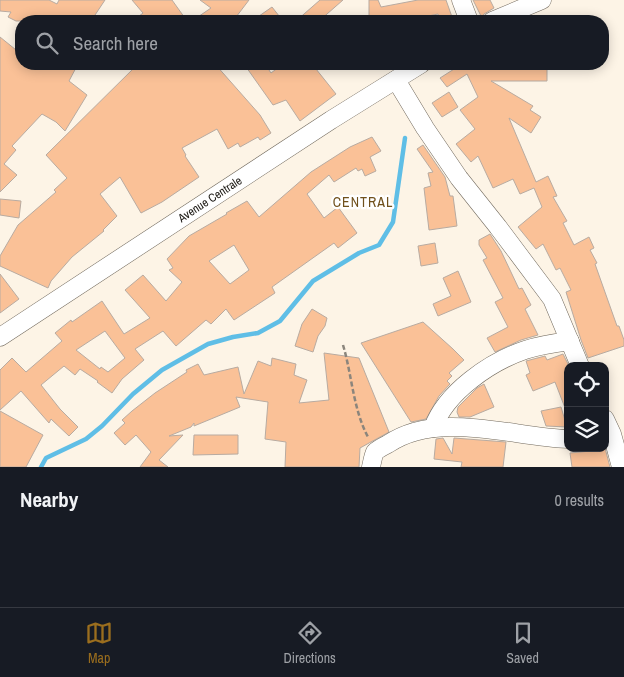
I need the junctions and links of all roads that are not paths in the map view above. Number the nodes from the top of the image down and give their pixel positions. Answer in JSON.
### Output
{"nodes":[{"id":1,"x":460,"y":0,"type":"edge"},
{"id":2,"x":542,"y":0,"type":"edge"},
{"id":3,"x":466,"y":15,"type":"edge"},
{"id":4,"x":506,"y":15,"type":"edge"},
{"id":5,"x":412,"y":70,"type":"edge"},
{"id":6,"x":396,"y":80,"type":"junction"},
{"id":7,"x":0,"y":337,"type":"edge"},
{"id":8,"x":570,"y":341,"type":"junction"},
{"id":9,"x":578,"y":362,"type":"edge"},
{"id":10,"x":433,"y":428,"type":"junction"},
{"id":11,"x":612,"y":430,"type":"edge"},
{"id":12,"x":564,"y":439,"type":"edge"},
{"id":13,"x":373,"y":460,"type":"edge"},
{"id":14,"x":620,"y":467,"type":"edge"}],
"edges":[{"from":1,"to":3,"type":"street"},
{"from":2,"to":4,"type":"street"},
{"from":5,"to":6,"type":"street","name":"Avenue Centrale"},
{"from":6,"to":7,"type":"street","name":"Avenue Centrale"},
{"from":6,"to":8,"type":"street"},
{"from":8,"to":9,"type":"street"},
{"from":8,"to":10,"type":"street"},
{"from":10,"to":12,"type":"street"},
{"from":10,"to":13,"type":"street"},
{"from":11,"to":14,"type":"street"}]}
